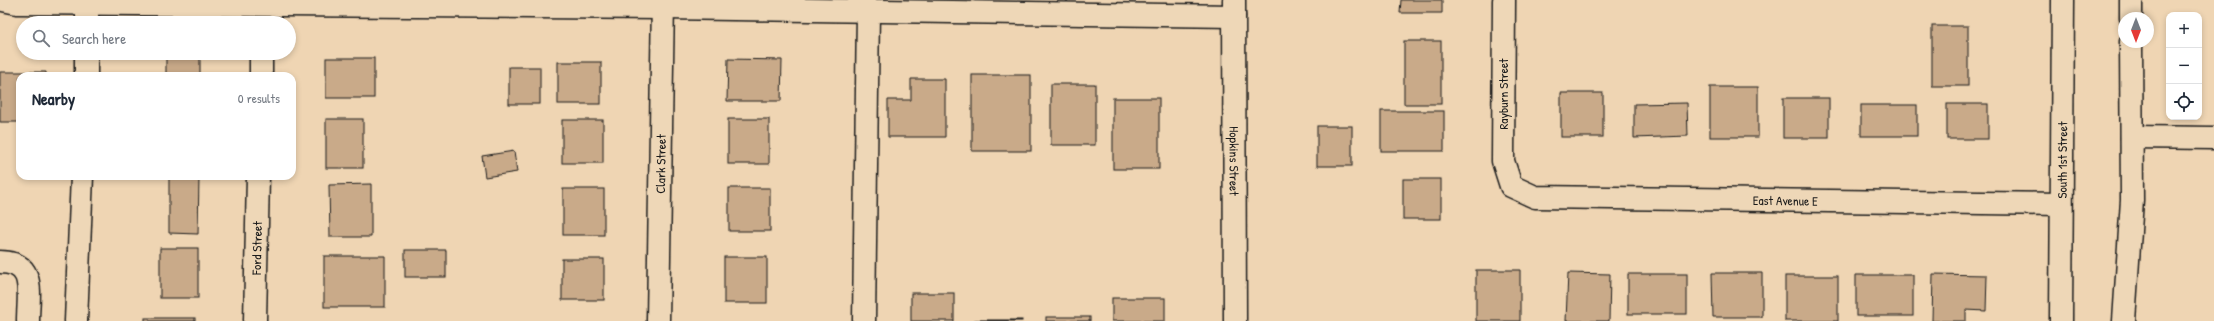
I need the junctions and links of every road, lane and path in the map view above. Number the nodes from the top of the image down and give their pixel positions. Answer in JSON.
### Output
{"nodes":[{"id":1,"x":3,"y":0,"type":"edge"},
{"id":2,"x":1504,"y":0,"type":"edge"},
{"id":3,"x":2063,"y":0,"type":"edge"},
{"id":4,"x":2131,"y":0,"type":"edge"},
{"id":5,"x":492,"y":3,"type":"edge"},
{"id":6,"x":663,"y":4,"type":"edge"},
{"id":7,"x":781,"y":4,"type":"edge"},
{"id":8,"x":972,"y":6,"type":"edge"},
{"id":9,"x":875,"y":7,"type":"edge"},
{"id":10,"x":1234,"y":8,"type":"edge"},
{"id":11,"x":262,"y":9,"type":"edge"},
{"id":12,"x":2131,"y":12,"type":"edge"},
{"id":13,"x":87,"y":14,"type":"edge"},
{"id":14,"x":2131,"y":48,"type":"edge"},
{"id":15,"x":86,"y":60,"type":"edge"},
{"id":16,"x":261,"y":60,"type":"edge"},
{"id":17,"x":86,"y":72,"type":"edge"},
{"id":18,"x":261,"y":72,"type":"edge"},
{"id":19,"x":2132,"y":137,"type":"junction"},
{"id":20,"x":2214,"y":138,"type":"edge"},
{"id":21,"x":82,"y":180,"type":"edge"},
{"id":22,"x":258,"y":180,"type":"edge"},
{"id":23,"x":1511,"y":186,"type":"joint"},
{"id":24,"x":2061,"y":204,"type":"junction"},
{"id":25,"x":0,"y":262,"type":"edge"},
{"id":26,"x":28,"y":321,"type":"edge"},
{"id":27,"x":76,"y":321,"type":"edge"},
{"id":28,"x":255,"y":321,"type":"edge"},
{"id":29,"x":658,"y":321,"type":"edge"},
{"id":30,"x":864,"y":321,"type":"edge"},
{"id":31,"x":1236,"y":321,"type":"edge"},
{"id":32,"x":2061,"y":321,"type":"edge"},
{"id":33,"x":2124,"y":321,"type":"edge"}],
"edges":[{"from":1,"to":13,"type":"street"},
{"from":2,"to":23,"type":"street","name":"Rayburn Street"},
{"from":3,"to":24,"type":"street","name":"South 1st Street"},
{"from":4,"to":12,"type":"street"},
{"from":5,"to":6,"type":"street"},
{"from":5,"to":11,"type":"street"},
{"from":6,"to":7,"type":"street"},
{"from":6,"to":29,"type":"street","name":"Clark Street"},
{"from":7,"to":9,"type":"street"},
{"from":8,"to":9,"type":"street"},
{"from":8,"to":10,"type":"street"},
{"from":9,"to":30,"type":"street"},
{"from":10,"to":31,"type":"street","name":"Hopkins Street"},
{"from":11,"to":13,"type":"street"},
{"from":14,"to":19,"type":"street"},
{"from":15,"to":17,"type":"street"},
{"from":16,"to":18,"type":"street"},
{"from":19,"to":20,"type":"street"},
{"from":19,"to":33,"type":"street"},
{"from":21,"to":27,"type":"street"},
{"from":22,"to":28,"type":"street","name":"Ford Street"},
{"from":23,"to":24,"type":"street","name":"East Avenue E"},
{"from":24,"to":32,"type":"street","name":"South 1st Street"},
{"from":25,"to":26,"type":"street"}]}
